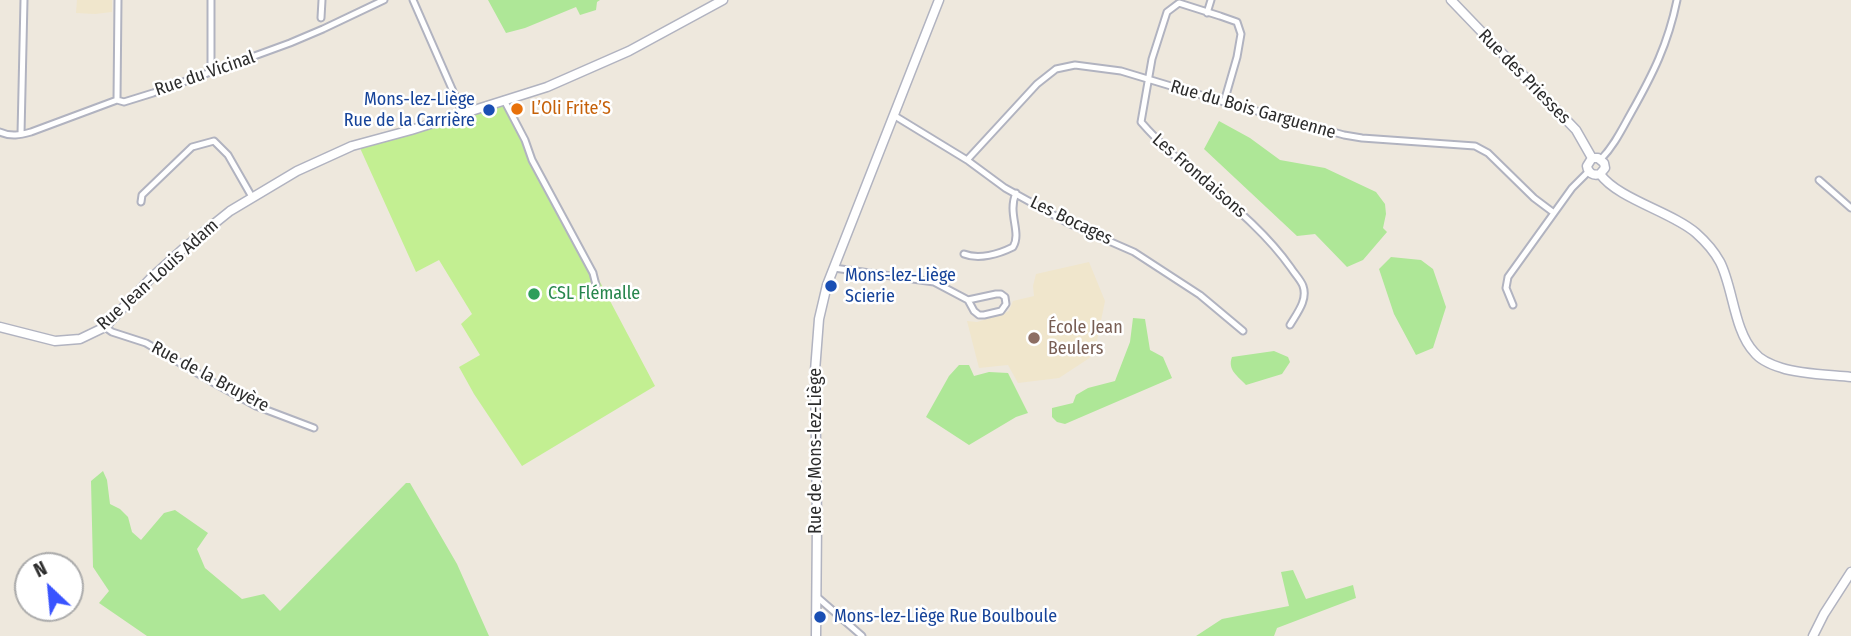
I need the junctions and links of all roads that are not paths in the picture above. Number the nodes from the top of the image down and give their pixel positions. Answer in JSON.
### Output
{"nodes":[{"id":1,"x":24,"y":0,"type":"edge"},
{"id":2,"x":118,"y":0,"type":"edge"},
{"id":3,"x":211,"y":0,"type":"edge"},
{"id":4,"x":322,"y":0,"type":"edge"},
{"id":5,"x":382,"y":0,"type":"edge"},
{"id":6,"x":413,"y":0,"type":"edge"},
{"id":7,"x":723,"y":0,"type":"edge"},
{"id":8,"x":939,"y":0,"type":"edge"},
{"id":9,"x":1211,"y":0,"type":"edge"},
{"id":10,"x":1451,"y":0,"type":"edge"},
{"id":11,"x":1677,"y":0,"type":"edge"},
{"id":12,"x":1207,"y":13,"type":"junction"},
{"id":13,"x":321,"y":18,"type":"dead end"},
{"id":14,"x":211,"y":72,"type":"junction"},
{"id":15,"x":1147,"y":80,"type":"junction"},
{"id":16,"x":117,"y":100,"type":"junction"},
{"id":17,"x":504,"y":100,"type":"junction"},
{"id":18,"x":1224,"y":102,"type":"junction"},
{"id":19,"x":463,"y":114,"type":"junction"},
{"id":20,"x":895,"y":116,"type":"junction"},
{"id":21,"x":0,"y":132,"type":"edge"},
{"id":22,"x":22,"y":134,"type":"junction"},
{"id":23,"x":1596,"y":159,"type":"junction"},
{"id":24,"x":967,"y":160,"type":"junction"},
{"id":25,"x":1589,"y":172,"type":"junction"},
{"id":26,"x":1600,"y":174,"type":"junction"},
{"id":27,"x":1819,"y":180,"type":"dead end"},
{"id":28,"x":1016,"y":193,"type":"junction"},
{"id":29,"x":252,"y":197,"type":"junction"},
{"id":30,"x":141,"y":202,"type":"dead end"},
{"id":31,"x":1851,"y":208,"type":"edge"},
{"id":32,"x":1554,"y":213,"type":"junction"},
{"id":33,"x":964,"y":254,"type":"dead end"},
{"id":34,"x":834,"y":268,"type":"junction"},
{"id":35,"x":596,"y":285,"type":"dead end"},
{"id":36,"x":968,"y":300,"type":"junction"},
{"id":37,"x":1513,"y":305,"type":"dead end"},
{"id":38,"x":1290,"y":325,"type":"dead end"},
{"id":39,"x":0,"y":327,"type":"edge"},
{"id":40,"x":106,"y":327,"type":"junction"},
{"id":41,"x":1243,"y":331,"type":"dead end"},
{"id":42,"x":1851,"y":377,"type":"edge"},
{"id":43,"x":314,"y":428,"type":"dead end"},
{"id":44,"x":1851,"y":572,"type":"edge"},
{"id":45,"x":816,"y":596,"type":"junction"},
{"id":46,"x":816,"y":636,"type":"edge"},
{"id":47,"x":862,"y":636,"type":"edge"},
{"id":48,"x":1813,"y":636,"type":"edge"}],
"edges":[{"from":1,"to":22,"type":"street"},
{"from":2,"to":16,"type":"street"},
{"from":3,"to":14,"type":"street"},
{"from":4,"to":13,"type":"street"},
{"from":5,"to":14,"type":"street","name":"Rue du Vicinal"},
{"from":6,"to":19,"type":"street"},
{"from":7,"to":17,"type":"street","name":"Rue Jean-Louis Adam"},
{"from":8,"to":20,"type":"street","name":"Rue de Mons-lez-Liège"},
{"from":9,"to":12,"type":"street"},
{"from":10,"to":23,"type":"street","name":"Rue des Priesses"},
{"from":11,"to":23,"type":"street"},
{"from":12,"to":15,"type":"street","name":"Les Frondaisons"},
{"from":12,"to":18,"type":"street","name":"Les Frondaisons"},
{"from":14,"to":16,"type":"street","name":"Rue du Vicinal"},
{"from":15,"to":18,"type":"street","name":"Rue du Bois Garguenne"},
{"from":15,"to":24,"type":"street","name":"Rue du Bois Garguenne"},
{"from":15,"to":38,"type":"street","name":"Les Frondaisons"},
{"from":16,"to":22,"type":"street","name":"Rue du Vicinal"},
{"from":17,"to":19,"type":"street","name":"Rue Jean-Louis Adam"},
{"from":17,"to":35,"type":"street"},
{"from":18,"to":32,"type":"street","name":"Rue du Bois Garguenne"},
{"from":19,"to":29,"type":"street","name":"Rue Jean-Louis Adam"},
{"from":20,"to":24,"type":"street","name":"Les Bocages"},
{"from":20,"to":34,"type":"street","name":"Rue de Mons-lez-Liège"},
{"from":21,"to":22,"type":"street"},
{"from":23,"to":25,"type":"street"},
{"from":23,"to":26,"type":"street"},
{"from":24,"to":28,"type":"street","name":"Les Bocages"},
{"from":25,"to":26,"type":"street"},
{"from":25,"to":32,"type":"street"},
{"from":26,"to":42,"type":"street"},
{"from":27,"to":31,"type":"street"},
{"from":28,"to":33,"type":"street"},
{"from":28,"to":41,"type":"street","name":"Les Bocages"},
{"from":29,"to":30,"type":"street"},
{"from":29,"to":40,"type":"street","name":"Rue Jean-Louis Adam"},
{"from":32,"to":37,"type":"street"},
{"from":34,"to":36,"type":"street"},
{"from":34,"to":45,"type":"street","name":"Rue de Mons-lez-Liège"},
{"from":36,"to":36,"type":"street"},
{"from":39,"to":40,"type":"street","name":"Rue Jean-Louis Adam"},
{"from":40,"to":43,"type":"street","name":"Rue de la Bruyère"},
{"from":44,"to":48,"type":"street"},
{"from":45,"to":46,"type":"street","name":"Rue de Mons-lez-Liège"},
{"from":45,"to":47,"type":"street"}]}
